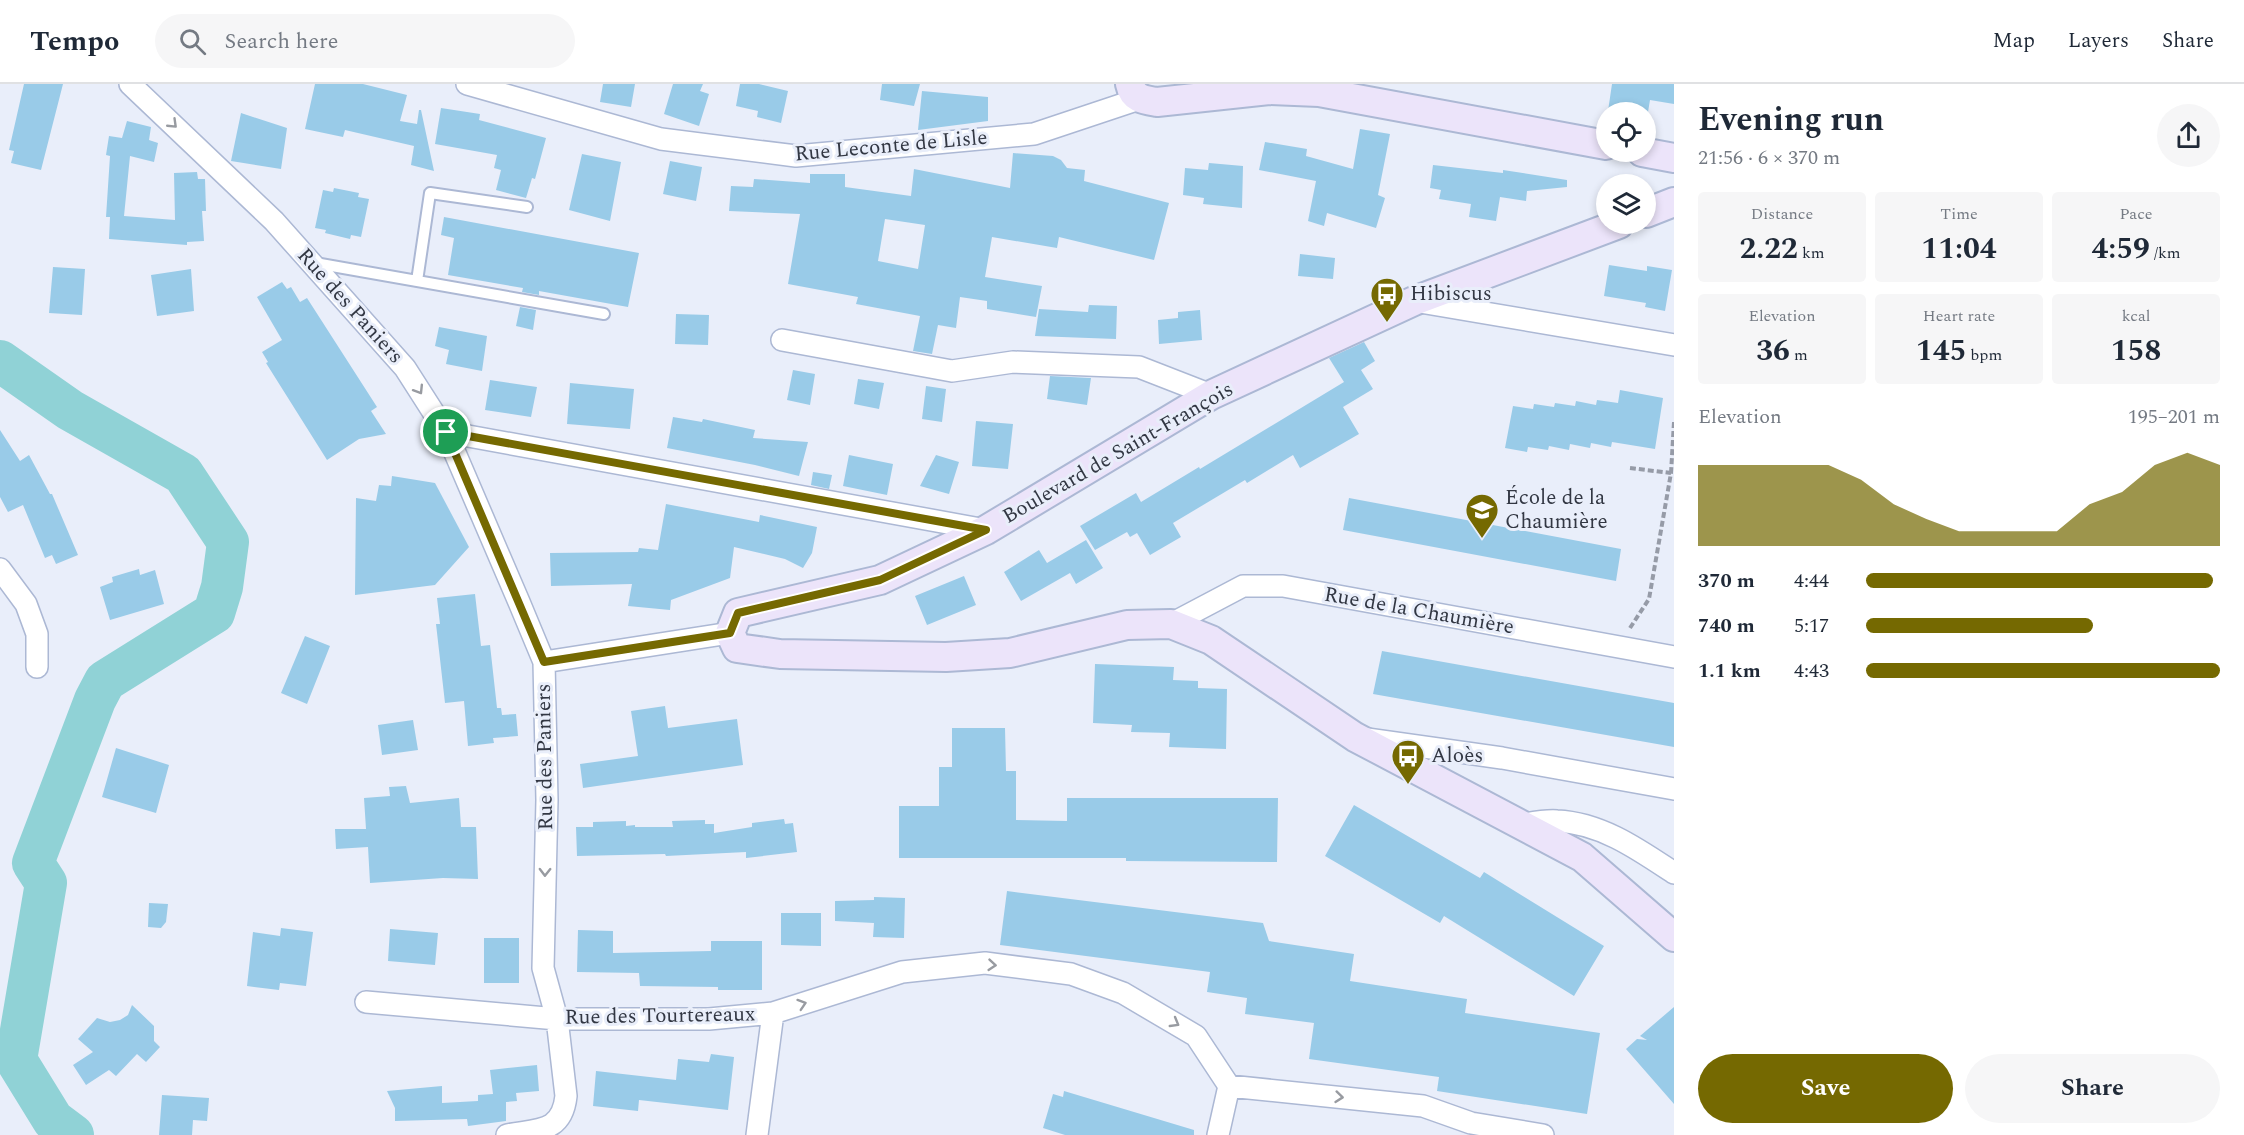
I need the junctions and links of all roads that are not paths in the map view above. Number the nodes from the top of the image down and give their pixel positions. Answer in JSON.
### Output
{"nodes":[{"id":1,"x":130,"y":84,"type":"edge"},
{"id":2,"x":467,"y":84,"type":"edge"},
{"id":3,"x":1322,"y":88,"type":"edge"},
{"id":4,"x":1134,"y":91,"type":"edge"},
{"id":5,"x":1596,"y":143,"type":"edge"},
{"id":6,"x":1656,"y":155,"type":"edge"},
{"id":7,"x":1674,"y":158,"type":"edge"},
{"id":8,"x":1674,"y":202,"type":"edge"},
{"id":9,"x":527,"y":207,"type":"dead end"},
{"id":10,"x":1656,"y":209,"type":"edge"},
{"id":11,"x":1596,"y":233,"type":"edge"},
{"id":12,"x":312,"y":263,"type":"junction"},
{"id":13,"x":417,"y":281,"type":"junction"},
{"id":14,"x":1414,"y":302,"type":"junction"},
{"id":15,"x":604,"y":314,"type":"dead end"},
{"id":16,"x":782,"y":340,"type":"dead end"},
{"id":17,"x":1674,"y":345,"type":"edge"},
{"id":18,"x":1211,"y":395,"type":"junction"},
{"id":19,"x":446,"y":432,"type":"junction"},
{"id":20,"x":986,"y":530,"type":"junction"},
{"id":21,"x":0,"y":569,"type":"edge"},
{"id":22,"x":1171,"y":624,"type":"junction"},
{"id":23,"x":730,"y":633,"type":"junction"},
{"id":24,"x":1674,"y":657,"type":"edge"},
{"id":25,"x":544,"y":662,"type":"junction"},
{"id":26,"x":37,"y":667,"type":"dead end"},
{"id":27,"x":1355,"y":737,"type":"junction"},
{"id":28,"x":1674,"y":789,"type":"edge"},
{"id":29,"x":1518,"y":825,"type":"junction"},
{"id":30,"x":1674,"y":873,"type":"edge"},
{"id":31,"x":1674,"y":937,"type":"edge"},
{"id":32,"x":366,"y":1002,"type":"dead end"},
{"id":33,"x":773,"y":1013,"type":"junction"},
{"id":34,"x":556,"y":1019,"type":"junction"},
{"id":35,"x":1229,"y":1086,"type":"junction"},
{"id":36,"x":507,"y":1135,"type":"edge"},
{"id":37,"x":757,"y":1135,"type":"edge"},
{"id":38,"x":1218,"y":1135,"type":"edge"},
{"id":39,"x":1543,"y":1135,"type":"edge"}],
"edges":[{"from":1,"to":12,"type":"street","name":"Rue des Paniers","one_way":true},
{"from":2,"to":4,"type":"street","name":"Rue Leconte de Lisle"},
{"from":3,"to":4,"type":"main road"},
{"from":3,"to":5,"type":"main road"},
{"from":6,"to":7,"type":"main road"},
{"from":8,"to":10,"type":"main road"},
{"from":9,"to":13,"type":"lane"},
{"from":11,"to":14,"type":"main road","name":"Boulevard de Saint-François"},
{"from":12,"to":13,"type":"lane"},
{"from":12,"to":19,"type":"street","name":"Rue des Paniers","one_way":true},
{"from":13,"to":15,"type":"lane"},
{"from":14,"to":17,"type":"street"},
{"from":14,"to":18,"type":"main road","name":"Boulevard de Saint-François"},
{"from":16,"to":18,"type":"street"},
{"from":18,"to":20,"type":"main road","name":"Boulevard de Saint-François"},
{"from":19,"to":20,"type":"street"},
{"from":19,"to":25,"type":"street","name":"Rue des Paniers"},
{"from":20,"to":23,"type":"main road","name":"Boulevard de Saint-François"},
{"from":21,"to":26,"type":"street"},
{"from":22,"to":23,"type":"main road"},
{"from":22,"to":24,"type":"street","name":"Rue de la Chaumière"},
{"from":22,"to":27,"type":"main road"},
{"from":23,"to":25,"type":"street"},
{"from":25,"to":34,"type":"street","name":"Rue des Paniers","one_way":true},
{"from":27,"to":28,"type":"street"},
{"from":27,"to":29,"type":"main road"},
{"from":29,"to":30,"type":"street"},
{"from":29,"to":31,"type":"main road"},
{"from":32,"to":34,"type":"street","name":"Rue des Tourtereaux"},
{"from":33,"to":34,"type":"street","name":"Rue des Tourtereaux"},
{"from":33,"to":35,"type":"street","name":"Rue des Tourtereaux","one_way":true},
{"from":33,"to":37,"type":"street"},
{"from":34,"to":36,"type":"street","name":"Rue des Paniers"},
{"from":35,"to":38,"type":"street"},
{"from":35,"to":39,"type":"street","one_way":true}]}
